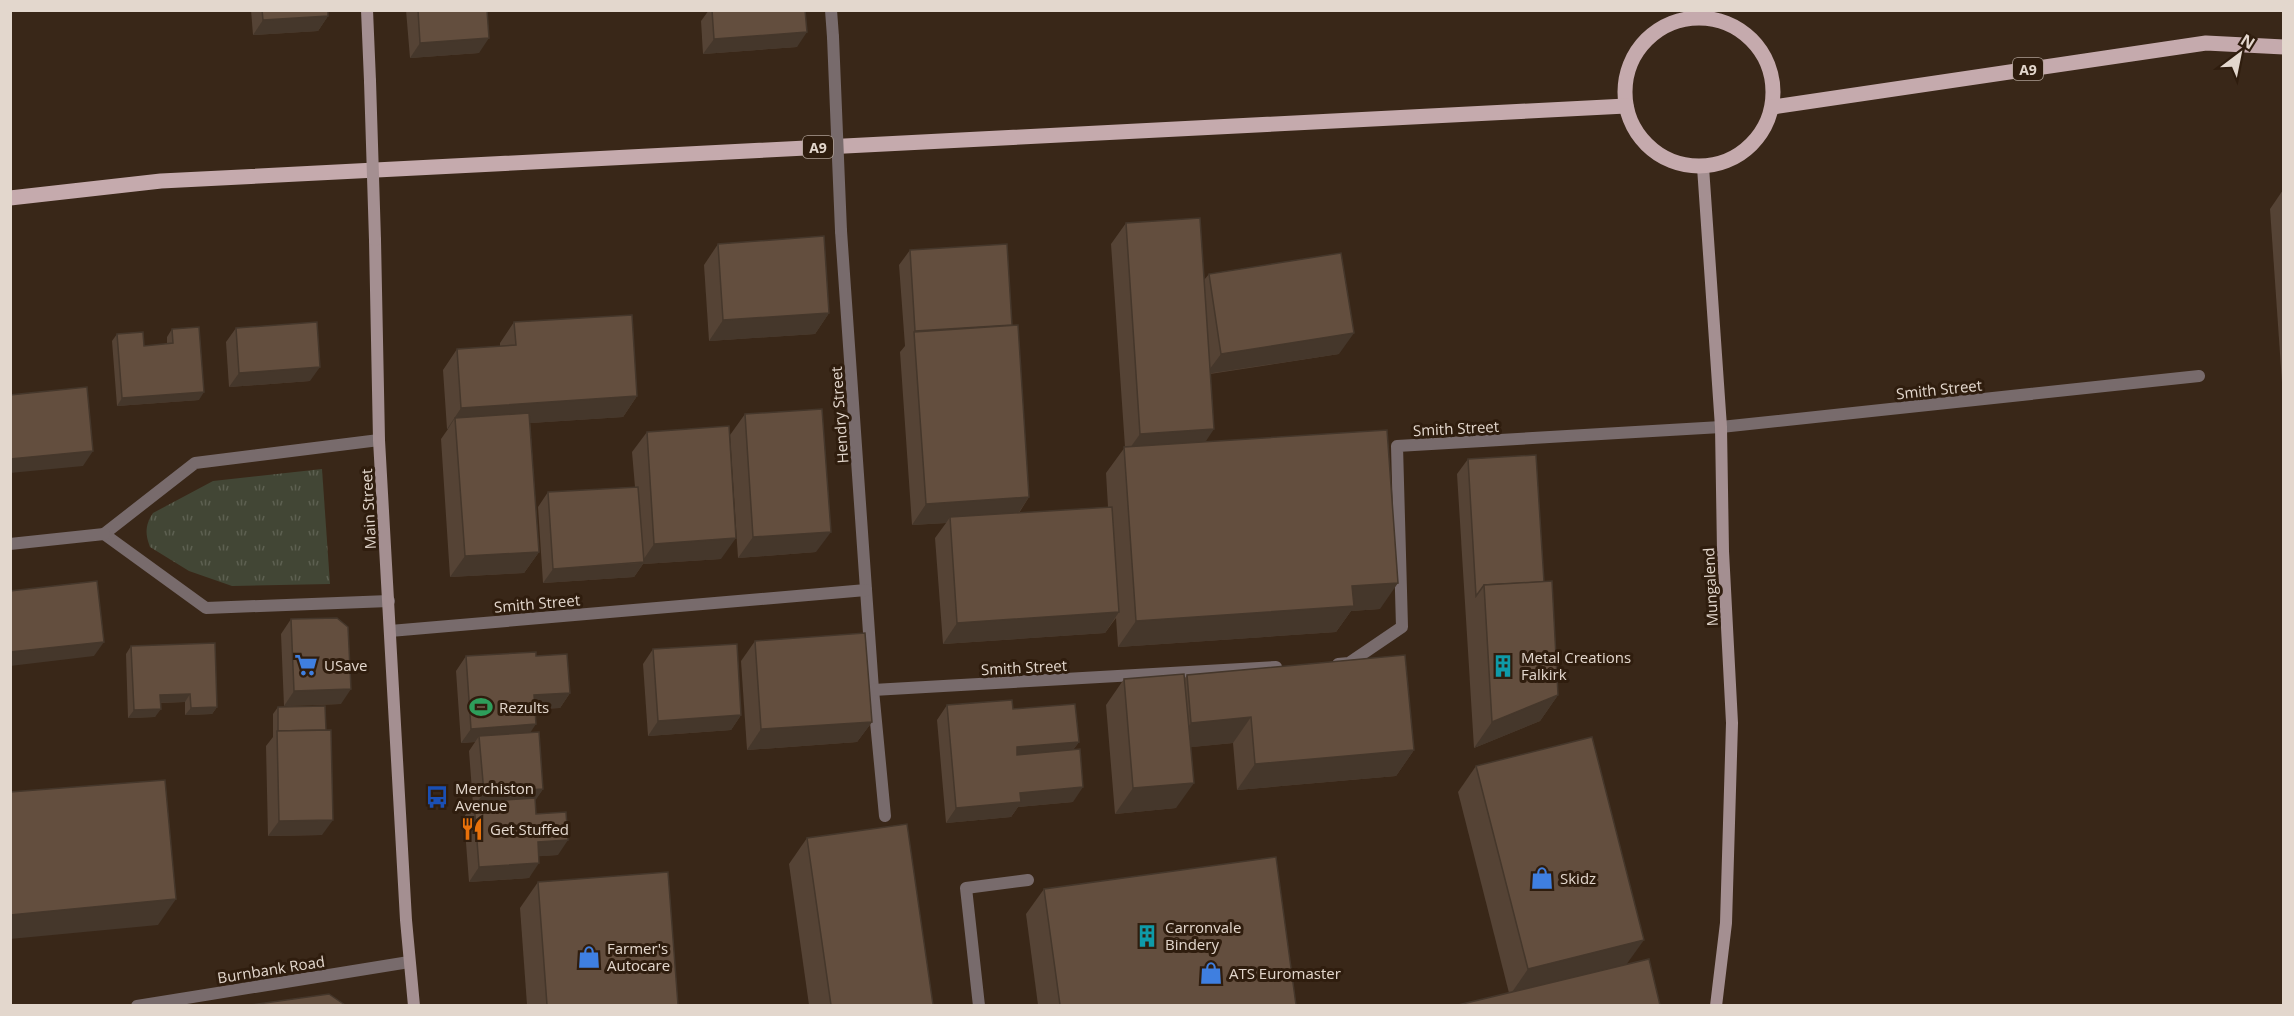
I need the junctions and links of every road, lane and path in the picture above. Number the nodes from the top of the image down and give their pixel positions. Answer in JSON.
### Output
{"nodes":[{"id":1,"x":367,"y":10,"type":"edge"},
{"id":2,"x":831,"y":10,"type":"edge"},
{"id":3,"x":2283,"y":48,"type":"edge"},
{"id":4,"x":1626,"y":106,"type":"junction"},
{"id":5,"x":1773,"y":107,"type":"junction"},
{"id":6,"x":1703,"y":167,"type":"junction"},
{"id":7,"x":10,"y":198,"type":"edge"},
{"id":8,"x":2199,"y":376,"type":"dead end"},
{"id":9,"x":1721,"y":427,"type":"junction"},
{"id":10,"x":379,"y":440,"type":"junction"},
{"id":11,"x":104,"y":534,"type":"junction"},
{"id":12,"x":10,"y":544,"type":"edge"},
{"id":13,"x":866,"y":590,"type":"junction"},
{"id":14,"x":389,"y":601,"type":"junction"},
{"id":15,"x":390,"y":631,"type":"junction"},
{"id":16,"x":1326,"y":664,"type":"edge"},
{"id":17,"x":1292,"y":666,"type":"edge"},
{"id":18,"x":873,"y":690,"type":"junction"},
{"id":19,"x":885,"y":816,"type":"dead end"},
{"id":20,"x":1028,"y":880,"type":"dead end"},
{"id":21,"x":409,"y":962,"type":"junction"},
{"id":22,"x":136,"y":1005,"type":"edge"},
{"id":23,"x":414,"y":1005,"type":"edge"},
{"id":24,"x":979,"y":1005,"type":"edge"},
{"id":25,"x":1716,"y":1005,"type":"edge"}],
"edges":[{"from":1,"to":10,"type":"main road","name":"Main Street","bridge":true},
{"from":2,"to":13,"type":"street","name":"Hendry Street","bridge":true},
{"from":3,"to":5,"type":"main road","number":"A9"},
{"from":4,"to":5,"type":"main road"},
{"from":4,"to":6,"type":"main road"},
{"from":4,"to":7,"type":"main road","number":"A9"},
{"from":5,"to":6,"type":"main road"},
{"from":6,"to":9,"type":"main road","name":"Mungalend"},
{"from":8,"to":9,"type":"street","name":"Smith Street"},
{"from":9,"to":16,"type":"street","name":"Smith Street"},
{"from":9,"to":25,"type":"main road","name":"Mungalend"},
{"from":10,"to":11,"type":"street"},
{"from":10,"to":14,"type":"main road","name":"Main Street"},
{"from":11,"to":12,"type":"street"},
{"from":11,"to":14,"type":"street"},
{"from":13,"to":15,"type":"street","name":"Smith Street"},
{"from":13,"to":18,"type":"street","name":"Hendry Street"},
{"from":14,"to":15,"type":"main road","name":"Main Street"},
{"from":15,"to":21,"type":"main road","name":"Main Street"},
{"from":17,"to":18,"type":"street","name":"Smith Street"},
{"from":18,"to":19,"type":"street","name":"Hendry Street"},
{"from":20,"to":24,"type":"street"},
{"from":21,"to":22,"type":"street","name":"Burnbank Road"},
{"from":21,"to":23,"type":"main road","name":"Main Street"}]}
